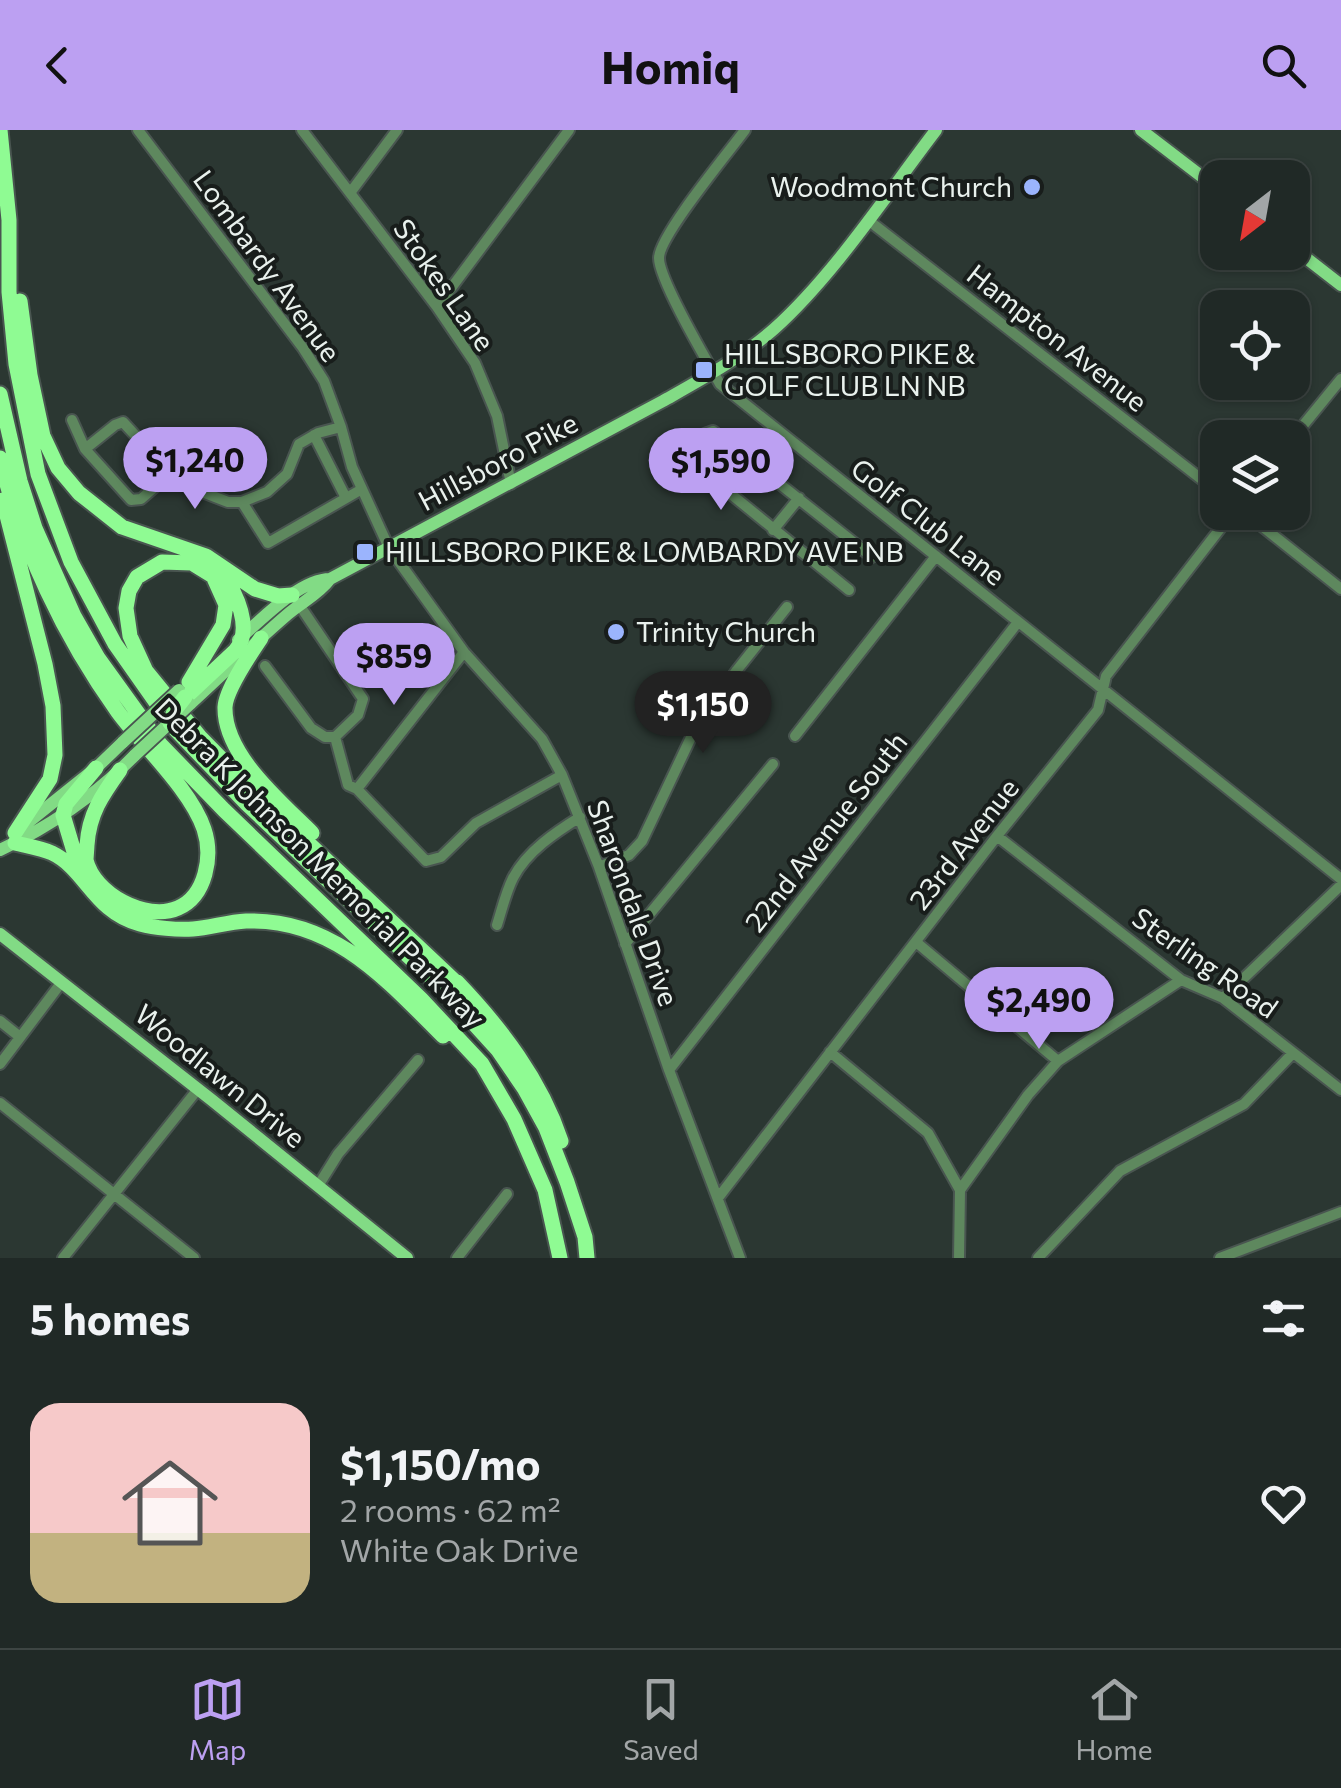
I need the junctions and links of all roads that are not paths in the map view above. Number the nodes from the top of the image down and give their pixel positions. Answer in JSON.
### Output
{"nodes":[{"id":1,"x":0,"y":130,"type":"edge"},
{"id":2,"x":138,"y":130,"type":"edge"},
{"id":3,"x":302,"y":130,"type":"edge"},
{"id":4,"x":397,"y":130,"type":"edge"},
{"id":5,"x":569,"y":130,"type":"edge"},
{"id":6,"x":745,"y":130,"type":"edge"},
{"id":7,"x":936,"y":130,"type":"edge"},
{"id":8,"x":1141,"y":130,"type":"edge"},
{"id":9,"x":1200,"y":175,"type":"edge"},
{"id":10,"x":350,"y":193,"type":"junction"},
{"id":11,"x":9,"y":220,"type":"junction"},
{"id":12,"x":868,"y":220,"type":"junction"},
{"id":13,"x":1310,"y":261,"type":"edge"},
{"id":14,"x":1341,"y":285,"type":"edge"},
{"id":15,"x":437,"y":306,"type":"junction"},
{"id":16,"x":714,"y":373,"type":"junction"},
{"id":17,"x":1341,"y":379,"type":"edge"},
{"id":18,"x":0,"y":394,"type":"edge"},
{"id":19,"x":72,"y":420,"type":"dead end"},
{"id":20,"x":1308,"y":420,"type":"edge"},
{"id":21,"x":341,"y":428,"type":"junction"},
{"id":22,"x":314,"y":436,"type":"junction"},
{"id":23,"x":85,"y":448,"type":"junction"},
{"id":24,"x":0,"y":458,"type":"edge"},
{"id":25,"x":171,"y":473,"type":"junction"},
{"id":26,"x":1200,"y":478,"type":"edge"},
{"id":27,"x":512,"y":484,"type":"junction"},
{"id":28,"x":0,"y":486,"type":"edge"},
{"id":29,"x":362,"y":489,"type":"junction"},
{"id":30,"x":348,"y":497,"type":"junction"},
{"id":31,"x":798,"y":498,"type":"junction"},
{"id":32,"x":242,"y":502,"type":"junction"},
{"id":33,"x":773,"y":530,"type":"junction"},
{"id":34,"x":1220,"y":530,"type":"edge"},
{"id":35,"x":1267,"y":530,"type":"edge"},
{"id":36,"x":389,"y":548,"type":"junction"},
{"id":37,"x":936,"y":556,"type":"junction"},
{"id":38,"x":872,"y":557,"type":"dead end"},
{"id":39,"x":215,"y":564,"type":"junction"},
{"id":40,"x":1341,"y":589,"type":"edge"},
{"id":41,"x":849,"y":590,"type":"dead end"},
{"id":42,"x":295,"y":600,"type":"junction"},
{"id":43,"x":787,"y":607,"type":"dead end"},
{"id":44,"x":1018,"y":622,"type":"junction"},
{"id":45,"x":244,"y":634,"type":"junction"},
{"id":46,"x":262,"y":638,"type":"junction"},
{"id":47,"x":464,"y":652,"type":"junction"},
{"id":48,"x":265,"y":666,"type":"dead end"},
{"id":49,"x":1104,"y":690,"type":"junction"},
{"id":50,"x":186,"y":693,"type":"junction"},
{"id":51,"x":170,"y":723,"type":"joint"},
{"id":52,"x":795,"y":736,"type":"dead end"},
{"id":53,"x":334,"y":737,"type":"junction"},
{"id":54,"x":773,"y":764,"type":"dead end"},
{"id":55,"x":96,"y":768,"type":"junction"},
{"id":56,"x":120,"y":770,"type":"junction"},
{"id":57,"x":562,"y":774,"type":"junction"},
{"id":58,"x":357,"y":789,"type":"junction"},
{"id":59,"x":63,"y":815,"type":"junction"},
{"id":60,"x":580,"y":816,"type":"junction"},
{"id":61,"x":997,"y":836,"type":"junction"},
{"id":62,"x":8,"y":843,"type":"edge"},
{"id":63,"x":599,"y":867,"type":"junction"},
{"id":64,"x":82,"y":880,"type":"junction"},
{"id":65,"x":1341,"y":882,"type":"edge"},
{"id":66,"x":498,"y":925,"type":"dead end"},
{"id":67,"x":0,"y":934,"type":"edge"},
{"id":68,"x":916,"y":942,"type":"junction"},
{"id":69,"x":624,"y":944,"type":"junction"},
{"id":70,"x":1181,"y":980,"type":"junction"},
{"id":71,"x":61,"y":983,"type":"junction"},
{"id":72,"x":462,"y":988,"type":"junction"},
{"id":73,"x":1222,"y":998,"type":"junction"},
{"id":74,"x":0,"y":1021,"type":"edge"},
{"id":75,"x":20,"y":1037,"type":"junction"},
{"id":76,"x":830,"y":1052,"type":"junction"},
{"id":77,"x":1292,"y":1052,"type":"junction"},
{"id":78,"x":418,"y":1060,"type":"dead end"},
{"id":79,"x":1058,"y":1060,"type":"junction"},
{"id":80,"x":0,"y":1064,"type":"edge"},
{"id":81,"x":669,"y":1070,"type":"junction"},
{"id":82,"x":198,"y":1090,"type":"junction"},
{"id":83,"x":1341,"y":1090,"type":"edge"},
{"id":84,"x":0,"y":1103,"type":"edge"},
{"id":85,"x":514,"y":1119,"type":"junction"},
{"id":86,"x":318,"y":1186,"type":"junction"},
{"id":87,"x":960,"y":1190,"type":"junction"},
{"id":88,"x":112,"y":1194,"type":"junction"},
{"id":89,"x":507,"y":1194,"type":"dead end"},
{"id":90,"x":718,"y":1198,"type":"junction"},
{"id":91,"x":1341,"y":1212,"type":"edge"},
{"id":92,"x":584,"y":1237,"type":"junction"},
{"id":93,"x":63,"y":1258,"type":"edge"},
{"id":94,"x":194,"y":1258,"type":"edge"},
{"id":95,"x":408,"y":1258,"type":"edge"},
{"id":96,"x":457,"y":1258,"type":"edge"},
{"id":97,"x":560,"y":1258,"type":"edge"},
{"id":98,"x":587,"y":1258,"type":"edge"},
{"id":99,"x":740,"y":1258,"type":"edge"},
{"id":100,"x":959,"y":1258,"type":"edge"},
{"id":101,"x":1038,"y":1258,"type":"edge"},
{"id":102,"x":1220,"y":1258,"type":"edge"}],
"edges":[{"from":1,"to":11,"type":"highway","name":"Debra K Johnson Memorial Parkway"},
{"from":2,"to":21,"type":"street","name":"Lombardy Avenue"},
{"from":3,"to":10,"type":"street","name":"Stokes Lane"},
{"from":4,"to":10,"type":"street"},
{"from":5,"to":15,"type":"street"},
{"from":6,"to":16,"type":"street","name":"Golf Club Lane"},
{"from":7,"to":12,"type":"main road","name":"Hillsboro Pike"},
{"from":8,"to":9,"type":"main road"},
{"from":10,"to":15,"type":"street","name":"Stokes Lane"},
{"from":11,"to":39,"type":"highway"},
{"from":11,"to":92,"type":"highway","name":"Debra K Johnson Memorial Parkway"},
{"from":12,"to":16,"type":"main road","name":"Hillsboro Pike"},
{"from":12,"to":26,"type":"street","name":"Hampton Avenue"},
{"from":13,"to":14,"type":"main road"},
{"from":15,"to":27,"type":"street","name":"Stokes Lane"},
{"from":16,"to":27,"type":"main road","name":"Hillsboro Pike"},
{"from":16,"to":37,"type":"street","name":"Golf Club Lane"},
{"from":17,"to":20,"type":"street"},
{"from":18,"to":85,"type":"highway","name":"Debra K Johnson Memorial Parkway"},
{"from":19,"to":23,"type":"street"},
{"from":21,"to":22,"type":"street"},
{"from":21,"to":29,"type":"street","name":"Lombardy Avenue"},
{"from":22,"to":30,"type":"street"},
{"from":22,"to":32,"type":"street"},
{"from":23,"to":25,"type":"street"},
{"from":23,"to":25,"type":"street"},
{"from":24,"to":56,"type":"highway"},
{"from":25,"to":32,"type":"street"},
{"from":27,"to":36,"type":"main road","name":"Hillsboro Pike"},
{"from":28,"to":62,"type":"highway"},
{"from":29,"to":30,"type":"street"},
{"from":29,"to":36,"type":"street","name":"Lombardy Avenue"},
{"from":30,"to":32,"type":"street"},
{"from":31,"to":33,"type":"street"},
{"from":31,"to":33,"type":"street"},
{"from":31,"to":38,"type":"street"},
{"from":33,"to":41,"type":"street"},
{"from":34,"to":49,"type":"street","name":"23rd Avenue"},
{"from":35,"to":40,"type":"street"},
{"from":36,"to":42,"type":"main road","name":"Hillsboro Pike"},
{"from":36,"to":47,"type":"street","name":"Sharondale Drive"},
{"from":37,"to":44,"type":"street","name":"Golf Club Lane"},
{"from":37,"to":52,"type":"street"},
{"from":39,"to":42,"type":"highway"},
{"from":39,"to":45,"type":"highway"},
{"from":42,"to":45,"type":"main road","name":"Hillsboro Pike"},
{"from":42,"to":46,"type":"main road","name":"Hillsboro Pike"},
{"from":42,"to":53,"type":"street"},
{"from":43,"to":63,"type":"street"},
{"from":44,"to":49,"type":"street","name":"Golf Club Lane"},
{"from":44,"to":81,"type":"street","name":"22nd Avenue South"},
{"from":45,"to":50,"type":"highway"},
{"from":46,"to":50,"type":"main road","name":"Hillsboro Pike"},
{"from":46,"to":72,"type":"highway"},
{"from":47,"to":57,"type":"street","name":"Sharondale Drive"},
{"from":47,"to":58,"type":"street"},
{"from":48,"to":53,"type":"street"},
{"from":49,"to":61,"type":"street","name":"23rd Avenue"},
{"from":49,"to":65,"type":"street","name":"Golf Club Lane"},
{"from":50,"to":51,"type":"highway","bridge":true},
{"from":50,"to":55,"type":"main road","name":"Hillsboro Pike","bridge":true},
{"from":50,"to":72,"type":"highway"},
{"from":51,"to":56,"type":"main road","bridge":true},
{"from":53,"to":58,"type":"street"},
{"from":54,"to":69,"type":"street"},
{"from":55,"to":59,"type":"highway"},
{"from":55,"to":62,"type":"main road","name":"Hillsboro Pike"},
{"from":56,"to":59,"type":"main road"},
{"from":57,"to":58,"type":"street"},
{"from":57,"to":60,"type":"street","name":"Sharondale Drive"},
{"from":59,"to":62,"type":"main road"},
{"from":59,"to":64,"type":"highway"},
{"from":60,"to":63,"type":"street","name":"Sharondale Drive"},
{"from":60,"to":66,"type":"street"},
{"from":61,"to":68,"type":"street","name":"23rd Avenue"},
{"from":61,"to":70,"type":"street","name":"Sterling Road"},
{"from":62,"to":64,"type":"highway"},
{"from":63,"to":69,"type":"street","name":"Sharondale Drive"},
{"from":64,"to":85,"type":"highway"},
{"from":65,"to":73,"type":"street"},
{"from":67,"to":71,"type":"main road","name":"Woodlawn Drive"},
{"from":68,"to":76,"type":"street","name":"23rd Avenue"},
{"from":68,"to":79,"type":"street"},
{"from":69,"to":81,"type":"street","name":"Sharondale Drive"},
{"from":70,"to":73,"type":"street","name":"Sterling Road"},
{"from":70,"to":79,"type":"street"},
{"from":71,"to":75,"type":"street"},
{"from":71,"to":82,"type":"main road","name":"Woodlawn Drive"},
{"from":72,"to":92,"type":"highway"},
{"from":73,"to":77,"type":"street","name":"Sterling Road"},
{"from":74,"to":75,"type":"street"},
{"from":75,"to":80,"type":"street"},
{"from":76,"to":87,"type":"street"},
{"from":76,"to":90,"type":"street","name":"23rd Avenue"},
{"from":77,"to":83,"type":"street","name":"Sterling Road"},
{"from":77,"to":101,"type":"street"},
{"from":78,"to":86,"type":"street"},
{"from":79,"to":87,"type":"street"},
{"from":81,"to":90,"type":"street","name":"Sharondale Drive"},
{"from":82,"to":86,"type":"main road","name":"Woodlawn Drive"},
{"from":82,"to":88,"type":"street"},
{"from":84,"to":88,"type":"street"},
{"from":85,"to":97,"type":"highway","name":"Debra K Johnson Memorial Parkway"},
{"from":86,"to":95,"type":"main road","name":"Woodlawn Drive"},
{"from":87,"to":100,"type":"street"},
{"from":88,"to":93,"type":"street"},
{"from":88,"to":94,"type":"street"},
{"from":89,"to":96,"type":"street"},
{"from":90,"to":99,"type":"street","name":"Sharondale Drive"},
{"from":91,"to":102,"type":"street"},
{"from":92,"to":98,"type":"highway","name":"Debra K Johnson Memorial Parkway"}]}
